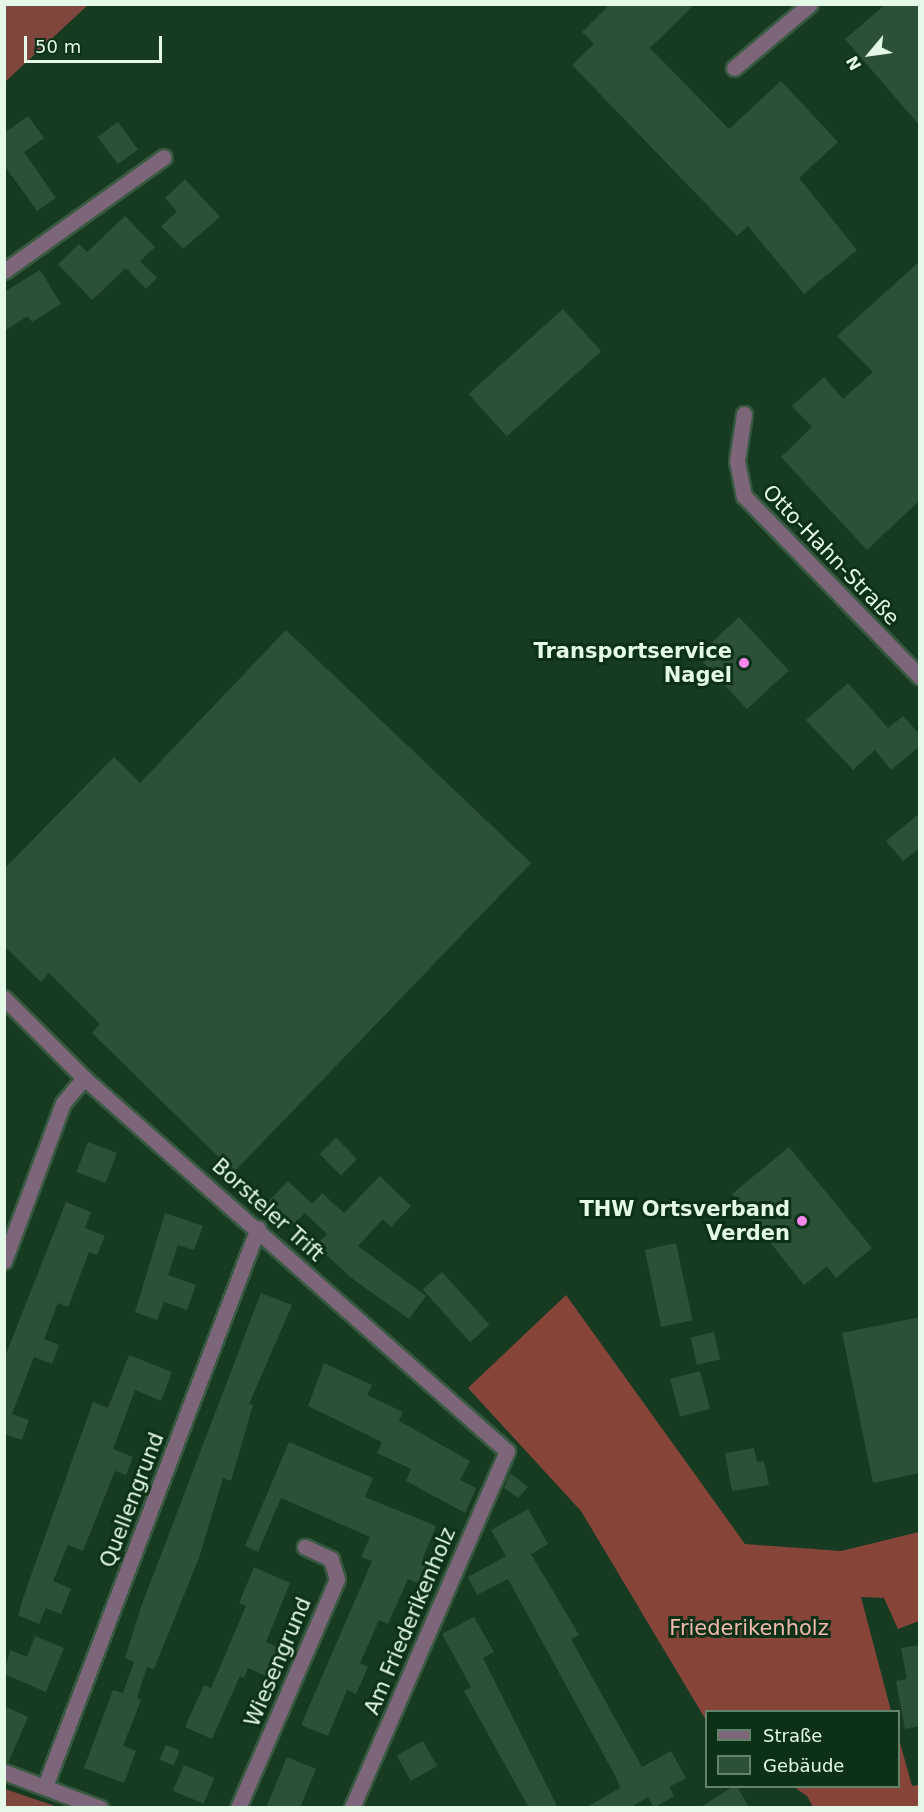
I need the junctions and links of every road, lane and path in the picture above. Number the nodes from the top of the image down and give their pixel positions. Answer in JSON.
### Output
{"nodes":[{"id":1,"x":810,"y":4,"type":"edge"},
{"id":2,"x":734,"y":68,"type":"dead end"},
{"id":3,"x":164,"y":157,"type":"dead end"},
{"id":4,"x":4,"y":271,"type":"edge"},
{"id":5,"x":744,"y":414,"type":"dead end"},
{"id":6,"x":920,"y":677,"type":"edge"},
{"id":7,"x":4,"y":998,"type":"edge"},
{"id":8,"x":84,"y":1078,"type":"junction"},
{"id":9,"x":258,"y":1228,"type":"junction"},
{"id":10,"x":4,"y":1261,"type":"edge"},
{"id":11,"x":507,"y":1451,"type":"joint"},
{"id":12,"x":305,"y":1547,"type":"dead end"},
{"id":13,"x":4,"y":1772,"type":"edge"},
{"id":14,"x":45,"y":1786,"type":"junction"},
{"id":15,"x":100,"y":1808,"type":"edge"},
{"id":16,"x":238,"y":1808,"type":"edge"},
{"id":17,"x":352,"y":1808,"type":"edge"}],
"edges":[{"from":1,"to":2,"type":"street"},
{"from":3,"to":4,"type":"street"},
{"from":5,"to":6,"type":"street","name":"Otto-Hahn-Straße"},
{"from":7,"to":8,"type":"street","name":"Borsteler Trift"},
{"from":8,"to":9,"type":"street","name":"Borsteler Trift"},
{"from":8,"to":10,"type":"street"},
{"from":9,"to":11,"type":"street","name":"Borsteler Trift"},
{"from":9,"to":14,"type":"street","name":"Quellengrund"},
{"from":11,"to":17,"type":"street","name":"Am Friederikenholz"},
{"from":12,"to":16,"type":"street","name":"Wiesengrund"},
{"from":13,"to":14,"type":"street"},
{"from":14,"to":15,"type":"street"}]}
